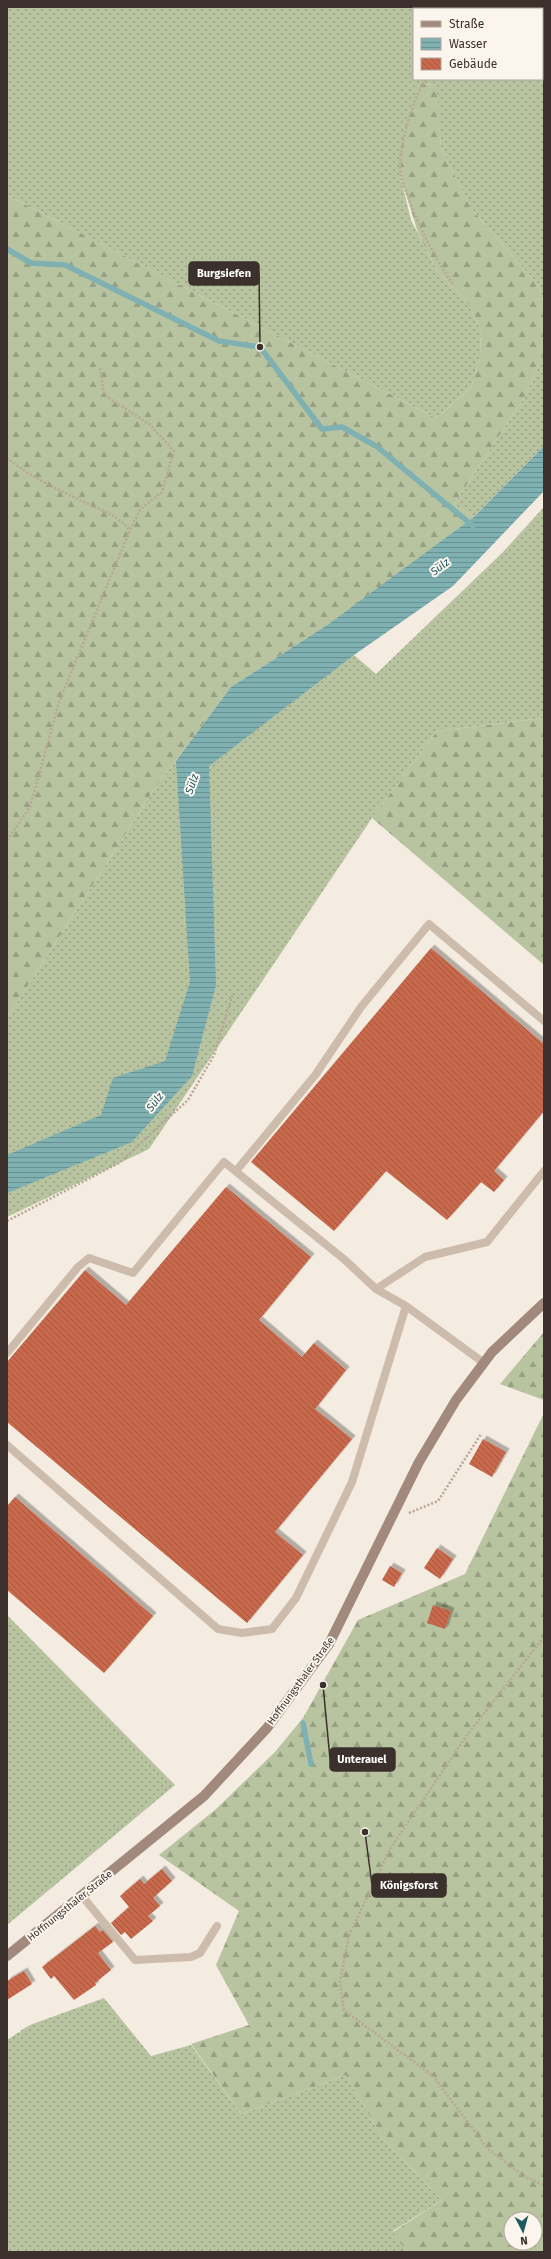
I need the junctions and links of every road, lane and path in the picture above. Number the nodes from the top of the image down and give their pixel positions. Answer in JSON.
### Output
{"nodes":[{"id":1,"x":425,"y":80,"type":"edge"},
{"id":2,"x":454,"y":286,"type":"dead end"},
{"id":3,"x":100,"y":367,"type":"dead end"},
{"id":4,"x":7,"y":458,"type":"edge"},
{"id":5,"x":130,"y":530,"type":"junction"},
{"id":6,"x":7,"y":840,"type":"edge"},
{"id":7,"x":233,"y":992,"type":"dead end"},
{"id":8,"x":544,"y":1021,"type":"edge"},
{"id":9,"x":236,"y":1171,"type":"junction"},
{"id":10,"x":544,"y":1171,"type":"edge"},
{"id":11,"x":7,"y":1221,"type":"edge"},
{"id":12,"x":376,"y":1289,"type":"junction"},
{"id":13,"x":544,"y":1303,"type":"edge"},
{"id":14,"x":406,"y":1306,"type":"junction"},
{"id":15,"x":7,"y":1353,"type":"edge"},
{"id":16,"x":484,"y":1363,"type":"junction"},
{"id":17,"x":481,"y":1434,"type":"dead end"},
{"id":18,"x":7,"y":1445,"type":"edge"},
{"id":19,"x":391,"y":1518,"type":"junction"},
{"id":20,"x":544,"y":1637,"type":"edge"},
{"id":21,"x":82,"y":1896,"type":"junction"},
{"id":22,"x":217,"y":1926,"type":"dead end"},
{"id":23,"x":7,"y":1956,"type":"edge"},
{"id":24,"x":544,"y":2185,"type":"edge"}],
"edges":[{"from":1,"to":2,"type":"path"},
{"from":3,"to":5,"type":"path"},
{"from":4,"to":5,"type":"path"},
{"from":5,"to":6,"type":"path"},
{"from":7,"to":11,"type":"path"},
{"from":8,"to":9,"type":"lane"},
{"from":9,"to":12,"type":"lane"},
{"from":9,"to":15,"type":"lane"},
{"from":10,"to":12,"type":"lane"},
{"from":12,"to":14,"type":"lane"},
{"from":13,"to":16,"type":"main road","name":"Hoffnungsthaler Straße"},
{"from":14,"to":16,"type":"lane"},
{"from":14,"to":18,"type":"lane"},
{"from":16,"to":19,"type":"main road","name":"Hoffnungsthaler Straße"},
{"from":17,"to":19,"type":"path"},
{"from":19,"to":21,"type":"main road","name":"Hoffnungsthaler Straße"},
{"from":20,"to":24,"type":"path"},
{"from":21,"to":22,"type":"lane"},
{"from":21,"to":23,"type":"main road","name":"Hoffnungsthaler Straße"}]}
